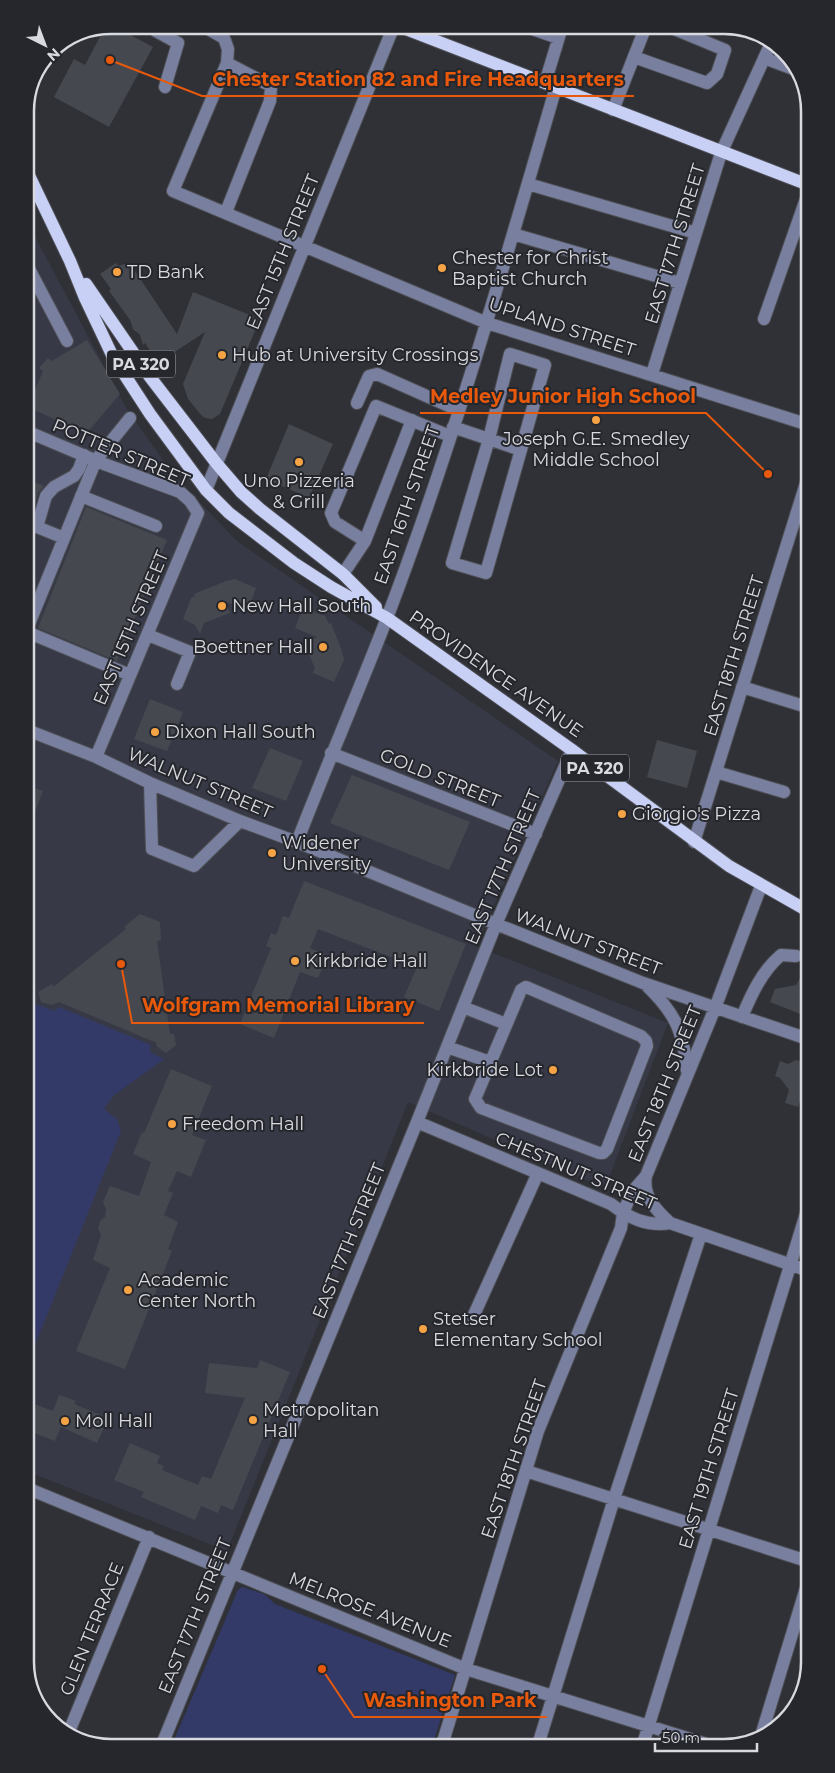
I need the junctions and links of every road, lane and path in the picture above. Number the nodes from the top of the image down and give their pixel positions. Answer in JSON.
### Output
{"nodes":[{"id":1,"x":162,"y":34,"type":"edge"},
{"id":2,"x":217,"y":34,"type":"edge"},
{"id":3,"x":391,"y":34,"type":"edge"},
{"id":4,"x":419,"y":34,"type":"edge"},
{"id":5,"x":560,"y":34,"type":"edge"},
{"id":6,"x":643,"y":34,"type":"edge"},
{"id":7,"x":686,"y":34,"type":"edge"},
{"id":8,"x":769,"y":48,"type":"edge"},
{"id":9,"x":634,"y":57,"type":"junction"},
{"id":10,"x":764,"y":58,"type":"junction"},
{"id":11,"x":227,"y":63,"type":"junction"},
{"id":12,"x":787,"y":67,"type":"edge"},
{"id":13,"x":551,"y":85,"type":"junction"},
{"id":14,"x":165,"y":87,"type":"dead end"},
{"id":15,"x":613,"y":110,"type":"junction"},
{"id":16,"x":721,"y":153,"type":"junction"},
{"id":17,"x":801,"y":182,"type":"edge"},
{"id":18,"x":528,"y":184,"type":"junction"},
{"id":19,"x":34,"y":186,"type":"edge"},
{"id":20,"x":34,"y":191,"type":"edge"},
{"id":21,"x":38,"y":194,"type":"junction"},
{"id":22,"x":226,"y":212,"type":"junction"},
{"id":23,"x":801,"y":213,"type":"edge"},
{"id":24,"x":696,"y":233,"type":"junction"},
{"id":25,"x":513,"y":234,"type":"junction"},
{"id":26,"x":305,"y":245,"type":"junction"},
{"id":27,"x":70,"y":261,"type":"junction"},
{"id":28,"x":34,"y":278,"type":"edge"},
{"id":29,"x":680,"y":283,"type":"junction"},
{"id":30,"x":764,"y":319,"type":"dead end"},
{"id":31,"x":487,"y":322,"type":"junction"},
{"id":32,"x":67,"y":341,"type":"dead end"},
{"id":33,"x":652,"y":374,"type":"junction"},
{"id":34,"x":357,"y":403,"type":"dead end"},
{"id":35,"x":458,"y":410,"type":"junction"},
{"id":36,"x":130,"y":418,"type":"dead end"},
{"id":37,"x":412,"y":420,"type":"junction"},
{"id":38,"x":801,"y":422,"type":"edge"},
{"id":39,"x":452,"y":432,"type":"junction"},
{"id":40,"x":34,"y":434,"type":"edge"},
{"id":41,"x":489,"y":439,"type":"junction"},
{"id":42,"x":521,"y":450,"type":"junction"},
{"id":43,"x":90,"y":457,"type":"junction"},
{"id":44,"x":216,"y":464,"type":"junction"},
{"id":45,"x":206,"y":490,"type":"junction"},
{"id":46,"x":81,"y":496,"type":"junction"},
{"id":47,"x":801,"y":496,"type":"edge"},
{"id":48,"x":198,"y":513,"type":"joint"},
{"id":49,"x":156,"y":526,"type":"dead end"},
{"id":50,"x":64,"y":538,"type":"junction"},
{"id":51,"x":365,"y":541,"type":"junction"},
{"id":52,"x":343,"y":574,"type":"junction"},
{"id":53,"x":34,"y":613,"type":"edge"},
{"id":54,"x":387,"y":618,"type":"junction"},
{"id":55,"x":34,"y":634,"type":"edge"},
{"id":56,"x":148,"y":635,"type":"junction"},
{"id":57,"x":130,"y":675,"type":"junction"},
{"id":58,"x":177,"y":684,"type":"dead end"},
{"id":59,"x":742,"y":687,"type":"junction"},
{"id":60,"x":801,"y":705,"type":"edge"},
{"id":61,"x":34,"y":733,"type":"edge"},
{"id":62,"x":572,"y":750,"type":"junction"},
{"id":63,"x":331,"y":752,"type":"junction"},
{"id":64,"x":96,"y":758,"type":"junction"},
{"id":65,"x":716,"y":772,"type":"junction"},
{"id":66,"x":150,"y":783,"type":"junction"},
{"id":67,"x":784,"y":792,"type":"dead end"},
{"id":68,"x":240,"y":821,"type":"junction"},
{"id":69,"x":536,"y":834,"type":"junction"},
{"id":70,"x":297,"y":842,"type":"junction"},
{"id":71,"x":694,"y":842,"type":"junction"},
{"id":72,"x":761,"y":886,"type":"junction"},
{"id":73,"x":801,"y":907,"type":"edge"},
{"id":74,"x":496,"y":924,"type":"junction"},
{"id":75,"x":796,"y":956,"type":"dead end"},
{"id":76,"x":643,"y":983,"type":"junction"},
{"id":77,"x":463,"y":1007,"type":"junction"},
{"id":78,"x":715,"y":1008,"type":"junction"},
{"id":79,"x":742,"y":1017,"type":"junction"},
{"id":80,"x":506,"y":1024,"type":"junction"},
{"id":81,"x":801,"y":1037,"type":"edge"},
{"id":82,"x":447,"y":1047,"type":"junction"},
{"id":83,"x":490,"y":1062,"type":"junction"},
{"id":84,"x":688,"y":1074,"type":"junction"},
{"id":85,"x":417,"y":1122,"type":"junction"},
{"id":86,"x":538,"y":1173,"type":"junction"},
{"id":87,"x":646,"y":1176,"type":"junction"},
{"id":88,"x":623,"y":1214,"type":"junction"},
{"id":89,"x":670,"y":1223,"type":"junction"},
{"id":90,"x":801,"y":1228,"type":"edge"},
{"id":91,"x":701,"y":1234,"type":"junction"},
{"id":92,"x":789,"y":1265,"type":"junction"},
{"id":93,"x":801,"y":1269,"type":"edge"},
{"id":94,"x":473,"y":1316,"type":"dead end"},
{"id":95,"x":526,"y":1471,"type":"junction"},
{"id":96,"x":34,"y":1493,"type":"edge"},
{"id":97,"x":614,"y":1499,"type":"junction"},
{"id":98,"x":709,"y":1530,"type":"junction"},
{"id":99,"x":149,"y":1538,"type":"junction"},
{"id":100,"x":801,"y":1559,"type":"edge"},
{"id":101,"x":232,"y":1573,"type":"junction"},
{"id":102,"x":801,"y":1605,"type":"edge"},
{"id":103,"x":466,"y":1669,"type":"junction"},
{"id":104,"x":553,"y":1696,"type":"junction"},
{"id":105,"x":649,"y":1726,"type":"junction"},
{"id":106,"x":71,"y":1727,"type":"edge"},
{"id":107,"x":763,"y":1728,"type":"edge"},
{"id":108,"x":164,"y":1739,"type":"edge"},
{"id":109,"x":444,"y":1739,"type":"edge"},
{"id":110,"x":540,"y":1739,"type":"edge"},
{"id":111,"x":645,"y":1739,"type":"edge"},
{"id":112,"x":690,"y":1739,"type":"edge"}],
"edges":[{"from":1,"to":14,"type":"street"},
{"from":2,"to":11,"type":"street"},
{"from":3,"to":26,"type":"street","name":"EAST 15TH STREET"},
{"from":4,"to":13,"type":"main road"},
{"from":5,"to":13,"type":"street","name":"EAST 16TH STREET"},
{"from":6,"to":9,"type":"street"},
{"from":7,"to":9,"type":"street"},
{"from":8,"to":10,"type":"street","name":"EAST 17TH STREET"},
{"from":9,"to":15,"type":"street"},
{"from":10,"to":12,"type":"street"},
{"from":10,"to":16,"type":"street","name":"EAST 17TH STREET"},
{"from":11,"to":22,"type":"street"},
{"from":11,"to":22,"type":"street","name":"UPLAND STREET"},
{"from":13,"to":15,"type":"main road"},
{"from":13,"to":18,"type":"street","name":"EAST 16TH STREET"},
{"from":15,"to":16,"type":"main road"},
{"from":16,"to":17,"type":"main road"},
{"from":16,"to":24,"type":"street","name":"EAST 17TH STREET"},
{"from":18,"to":24,"type":"street"},
{"from":18,"to":25,"type":"street","name":"EAST 16TH STREET"},
{"from":19,"to":21,"type":"main road","name":"PROVIDENCE AVENUE"},
{"from":20,"to":21,"type":"main road"},
{"from":21,"to":27,"type":"main road","name":"PROVIDENCE AVENUE","number":"PA 320"},
{"from":22,"to":26,"type":"street","name":"UPLAND STREET"},
{"from":23,"to":30,"type":"street"},
{"from":24,"to":29,"type":"street","name":"EAST 17TH STREET"},
{"from":25,"to":29,"type":"street"},
{"from":25,"to":31,"type":"street","name":"EAST 16TH STREET"},
{"from":26,"to":31,"type":"street","name":"UPLAND STREET"},
{"from":26,"to":44,"type":"street","name":"EAST 15TH STREET"},
{"from":27,"to":44,"type":"main road","name":"PROVIDENCE AVENUE","number":"PA 320"},
{"from":27,"to":45,"type":"main road","name":"PROVIDENCE AVENUE","number":"PA 320"},
{"from":28,"to":32,"type":"street"},
{"from":29,"to":33,"type":"street","name":"EAST 17TH STREET"},
{"from":31,"to":33,"type":"street","name":"UPLAND STREET"},
{"from":31,"to":35,"type":"street","name":"EAST 16TH STREET"},
{"from":33,"to":38,"type":"street","name":"UPLAND STREET"},
{"from":34,"to":35,"type":"street"},
{"from":35,"to":39,"type":"street","name":"EAST 16TH STREET"},
{"from":36,"to":43,"type":"street"},
{"from":37,"to":39,"type":"street"},
{"from":37,"to":51,"type":"street"},
{"from":37,"to":51,"type":"street"},
{"from":39,"to":41,"type":"street"},
{"from":39,"to":54,"type":"street","name":"EAST 16TH STREET"},
{"from":40,"to":43,"type":"street","name":"POTTER STREET"},
{"from":41,"to":42,"type":"street"},
{"from":41,"to":42,"type":"street"},
{"from":41,"to":42,"type":"street"},
{"from":43,"to":46,"type":"street"},
{"from":43,"to":48,"type":"street","name":"POTTER STREET"},
{"from":43,"to":50,"type":"street"},
{"from":44,"to":45,"type":"street","name":"EAST 15TH STREET"},
{"from":44,"to":52,"type":"main road","name":"PROVIDENCE AVENUE","number":"PA 320"},
{"from":45,"to":54,"type":"main road","name":"PROVIDENCE AVENUE","number":"PA 320"},
{"from":46,"to":49,"type":"street"},
{"from":46,"to":50,"type":"street"},
{"from":47,"to":59,"type":"street","name":"EAST 18TH STREET"},
{"from":48,"to":56,"type":"street","name":"EAST 15TH STREET"},
{"from":50,"to":53,"type":"street"},
{"from":51,"to":52,"type":"street"},
{"from":52,"to":54,"type":"main road","name":"PROVIDENCE AVENUE","number":"PA 320"},
{"from":54,"to":62,"type":"main road","name":"PROVIDENCE AVENUE","number":"PA 320"},
{"from":54,"to":63,"type":"street","name":"EAST 16TH STREET"},
{"from":55,"to":57,"type":"street"},
{"from":56,"to":57,"type":"street","name":"EAST 15TH STREET"},
{"from":56,"to":58,"type":"street"},
{"from":57,"to":64,"type":"street","name":"EAST 15TH STREET"},
{"from":59,"to":60,"type":"street"},
{"from":59,"to":65,"type":"street","name":"EAST 18TH STREET"},
{"from":61,"to":64,"type":"street","name":"WALNUT STREET"},
{"from":62,"to":69,"type":"street","name":"EAST 17TH STREET"},
{"from":62,"to":71,"type":"main road","name":"PROVIDENCE AVENUE","number":"PA 320"},
{"from":63,"to":69,"type":"street","name":"GOLD STREET"},
{"from":63,"to":70,"type":"street","name":"EAST 16TH STREET"},
{"from":64,"to":66,"type":"street","name":"WALNUT STREET"},
{"from":65,"to":67,"type":"street"},
{"from":65,"to":71,"type":"street","name":"EAST 18TH STREET"},
{"from":66,"to":68,"type":"street","name":"WALNUT STREET"},
{"from":66,"to":68,"type":"street"},
{"from":68,"to":70,"type":"street","name":"WALNUT STREET"},
{"from":69,"to":74,"type":"street","name":"EAST 17TH STREET"},
{"from":70,"to":74,"type":"street","name":"WALNUT STREET"},
{"from":71,"to":72,"type":"main road","name":"PROVIDENCE AVENUE","number":"PA 320"},
{"from":72,"to":73,"type":"main road","name":"PROVIDENCE AVENUE","number":"PA 320"},
{"from":72,"to":78,"type":"street","name":"EAST 18TH STREET"},
{"from":74,"to":76,"type":"street","name":"WALNUT STREET"},
{"from":74,"to":77,"type":"street","name":"EAST 17TH STREET"},
{"from":75,"to":79,"type":"street"},
{"from":76,"to":78,"type":"street","name":"WALNUT STREET"},
{"from":76,"to":84,"type":"street"},
{"from":77,"to":80,"type":"street"},
{"from":77,"to":82,"type":"street","name":"EAST 17TH STREET"},
{"from":78,"to":79,"type":"street","name":"WALNUT STREET"},
{"from":78,"to":84,"type":"street","name":"EAST 18TH STREET"},
{"from":79,"to":81,"type":"street","name":"WALNUT STREET"},
{"from":80,"to":83,"type":"street"},
{"from":80,"to":83,"type":"street"},
{"from":82,"to":83,"type":"street"},
{"from":82,"to":85,"type":"street","name":"EAST 17TH STREET"},
{"from":84,"to":87,"type":"street","name":"EAST 18TH STREET"},
{"from":85,"to":86,"type":"street","name":"CHESTNUT STREET"},
{"from":85,"to":101,"type":"street","name":"EAST 17TH STREET"},
{"from":86,"to":88,"type":"street","name":"CHESTNUT STREET"},
{"from":86,"to":94,"type":"street"},
{"from":87,"to":88,"type":"street","name":"EAST 18TH STREET"},
{"from":87,"to":89,"type":"street"},
{"from":88,"to":89,"type":"street","name":"CHESTNUT STREET"},
{"from":88,"to":95,"type":"street","name":"EAST 18TH STREET"},
{"from":89,"to":91,"type":"street","name":"CHESTNUT STREET"},
{"from":90,"to":92,"type":"street","name":"EAST 19TH STREET"},
{"from":91,"to":92,"type":"street","name":"CHESTNUT STREET"},
{"from":91,"to":97,"type":"street"},
{"from":92,"to":93,"type":"street","name":"CHESTNUT STREET"},
{"from":92,"to":98,"type":"street","name":"EAST 19TH STREET"},
{"from":95,"to":97,"type":"street"},
{"from":95,"to":103,"type":"street","name":"EAST 18TH STREET"},
{"from":96,"to":99,"type":"street","name":"MELROSE AVENUE"},
{"from":97,"to":98,"type":"street"},
{"from":97,"to":104,"type":"street"},
{"from":98,"to":100,"type":"street"},
{"from":98,"to":105,"type":"street","name":"EAST 19TH STREET"},
{"from":99,"to":101,"type":"street","name":"MELROSE AVENUE"},
{"from":99,"to":106,"type":"street","name":"GLEN TERRACE"},
{"from":101,"to":103,"type":"street","name":"MELROSE AVENUE"},
{"from":101,"to":108,"type":"street","name":"EAST 17TH STREET"},
{"from":102,"to":107,"type":"street"},
{"from":103,"to":104,"type":"street","name":"MELROSE AVENUE"},
{"from":103,"to":109,"type":"street","name":"EAST 18TH STREET"},
{"from":104,"to":105,"type":"street","name":"MELROSE AVENUE"},
{"from":104,"to":110,"type":"street"},
{"from":105,"to":111,"type":"street","name":"EAST 19TH STREET"},
{"from":105,"to":112,"type":"street","name":"MELROSE AVENUE"}]}
